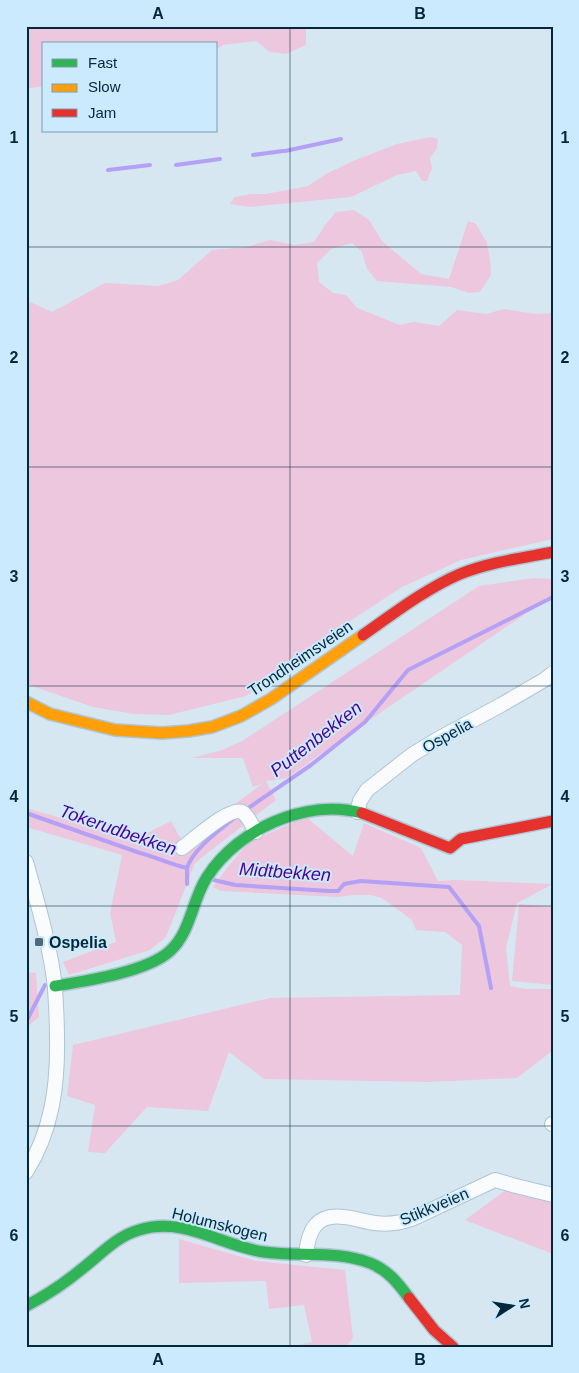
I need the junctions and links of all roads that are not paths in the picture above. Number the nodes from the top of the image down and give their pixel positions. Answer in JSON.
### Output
{"nodes":[{"id":1,"x":553,"y":552,"type":"edge"},
{"id":2,"x":553,"y":673,"type":"edge"},
{"id":3,"x":26,"y":702,"type":"edge"},
{"id":4,"x":26,"y":714,"type":"edge"},
{"id":5,"x":50,"y":714,"type":"junction"},
{"id":6,"x":357,"y":812,"type":"junction"},
{"id":7,"x":553,"y":821,"type":"edge"},
{"id":8,"x":256,"y":832,"type":"junction"},
{"id":9,"x":182,"y":848,"type":"dead end"},
{"id":10,"x":26,"y":862,"type":"edge"},
{"id":11,"x":55,"y":986,"type":"junction"},
{"id":12,"x":26,"y":1172,"type":"edge"},
{"id":13,"x":553,"y":1195,"type":"edge"},
{"id":14,"x":306,"y":1255,"type":"junction"},
{"id":15,"x":26,"y":1306,"type":"edge"},
{"id":16,"x":453,"y":1347,"type":"edge"}],
"edges":[{"from":1,"to":5,"type":"main road","name":"Trondheimsveien"},
{"from":2,"to":6,"type":"street","name":"Ospelia"},
{"from":3,"to":5,"type":"main road","name":"Trondheimsveien"},
{"from":4,"to":5,"type":"main road","name":"Trondheimsveien"},
{"from":6,"to":7,"type":"main road"},
{"from":6,"to":8,"type":"main road"},
{"from":8,"to":9,"type":"street"},
{"from":8,"to":11,"type":"main road"},
{"from":10,"to":11,"type":"street"},
{"from":11,"to":12,"type":"street"},
{"from":13,"to":14,"type":"street","name":"Stikkveien"},
{"from":14,"to":15,"type":"main road","name":"Holumskogen"},
{"from":14,"to":16,"type":"main road","name":"Holumskogen"}]}
